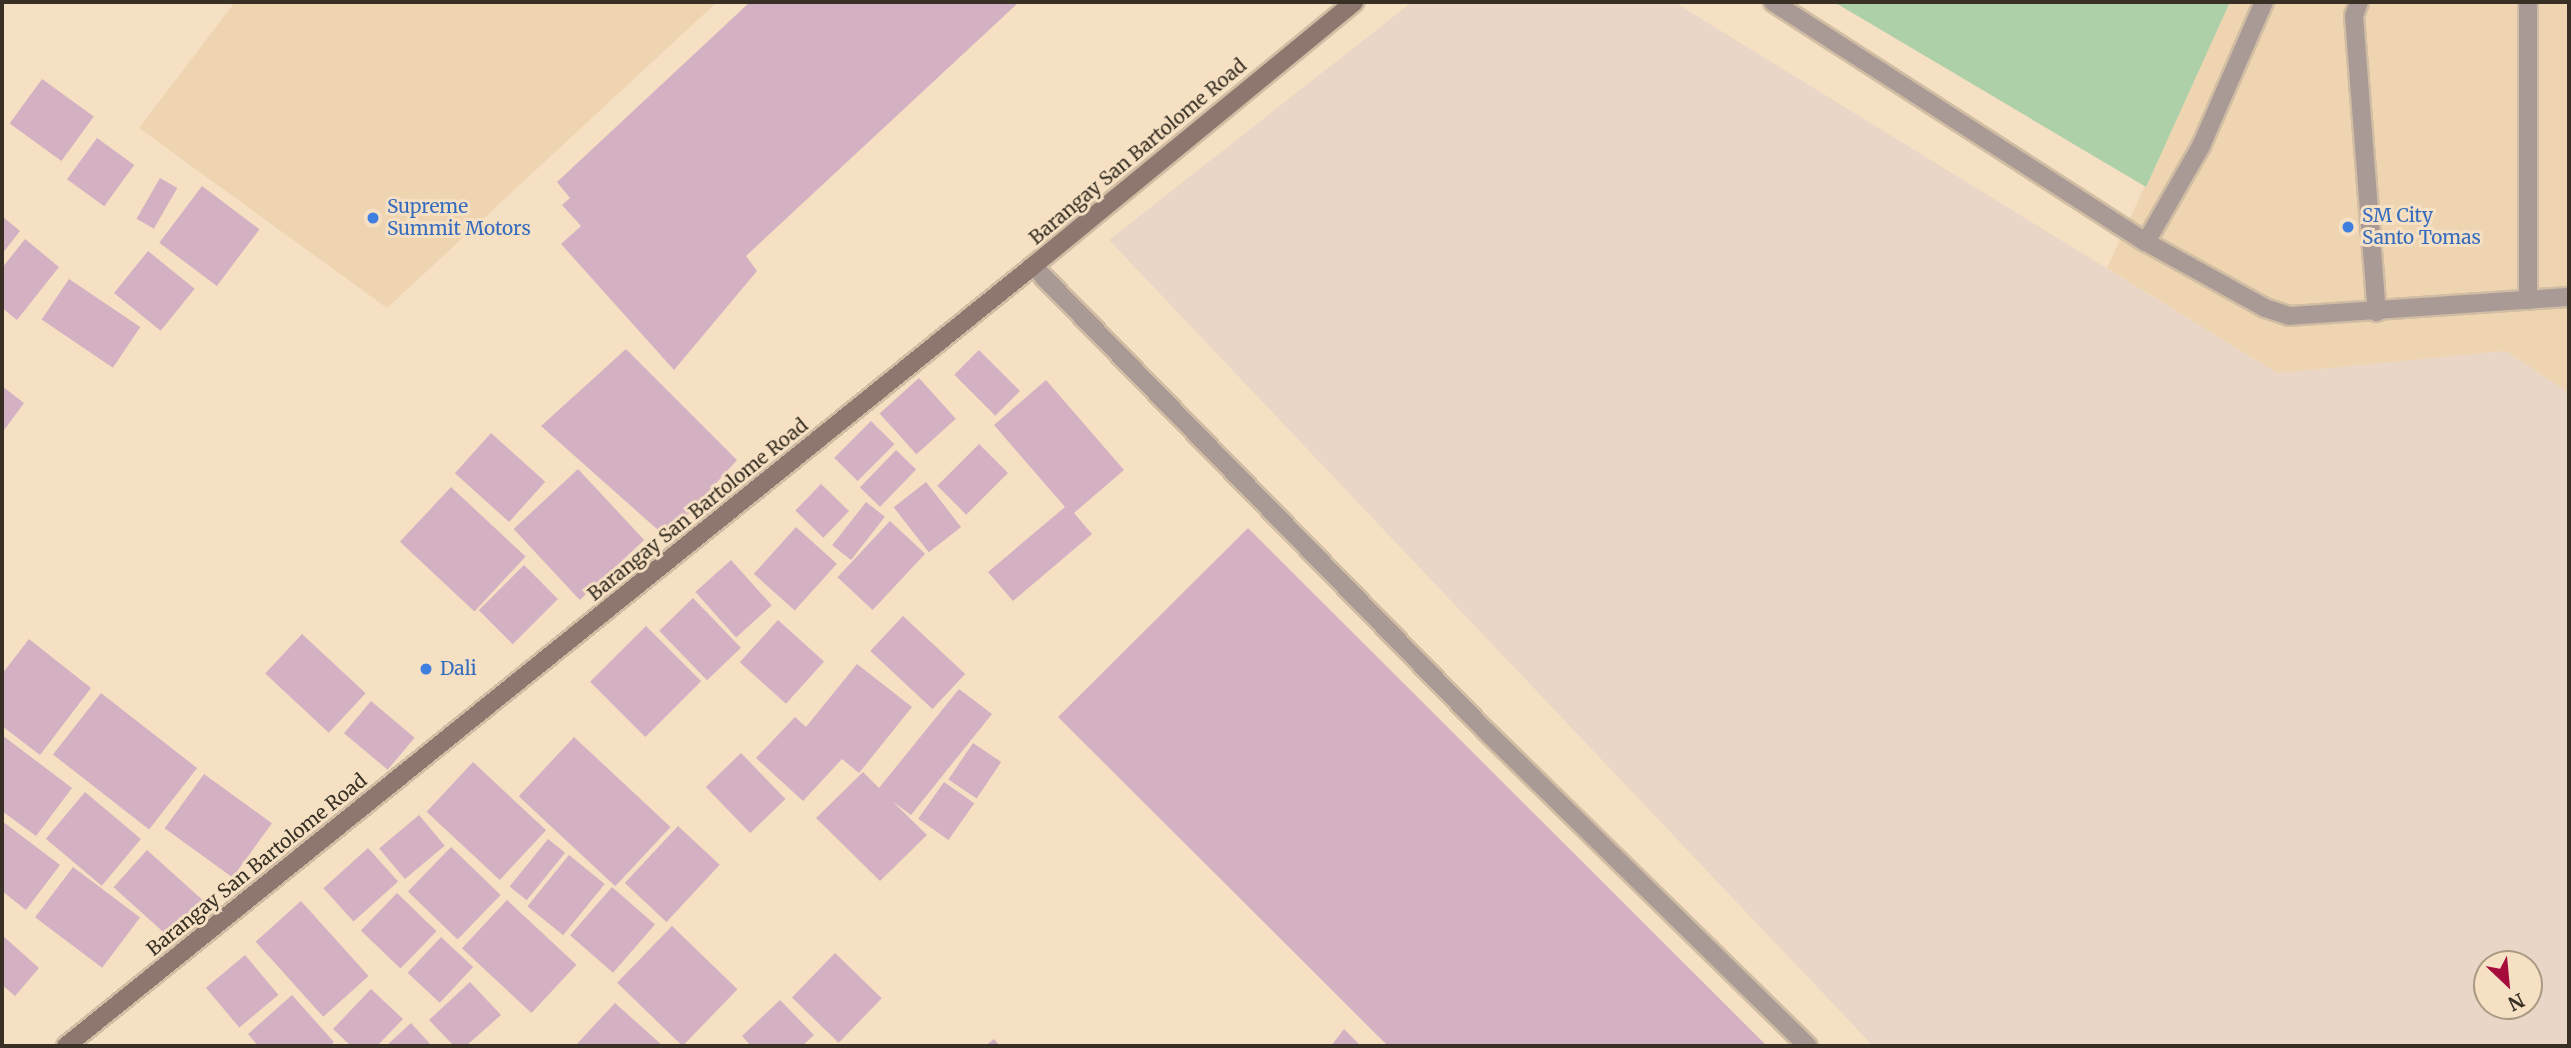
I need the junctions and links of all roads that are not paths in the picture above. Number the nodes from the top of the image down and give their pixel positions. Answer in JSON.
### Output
{"nodes":[{"id":1,"x":1354,"y":2,"type":"edge"},
{"id":2,"x":1773,"y":2,"type":"edge"},
{"id":3,"x":2264,"y":2,"type":"edge"},
{"id":4,"x":2359,"y":2,"type":"edge"},
{"id":5,"x":2528,"y":2,"type":"edge"},
{"id":6,"x":2146,"y":242,"type":"junction"},
{"id":7,"x":1033,"y":267,"type":"junction"},
{"id":8,"x":2528,"y":300,"type":"junction"},
{"id":9,"x":2567,"y":300,"type":"edge"},
{"id":10,"x":2377,"y":312,"type":"junction"},
{"id":11,"x":66,"y":1046,"type":"edge"},
{"id":12,"x":1808,"y":1046,"type":"edge"}],
"edges":[{"from":1,"to":7,"type":"street","name":"Barangay San Bartolome Road"},
{"from":2,"to":6,"type":"lane"},
{"from":3,"to":6,"type":"lane"},
{"from":4,"to":10,"type":"lane"},
{"from":5,"to":8,"type":"lane"},
{"from":6,"to":10,"type":"lane"},
{"from":7,"to":11,"type":"street","name":"Barangay San Bartolome Road"},
{"from":7,"to":12,"type":"lane"},
{"from":8,"to":9,"type":"lane"},
{"from":8,"to":10,"type":"lane"}]}
